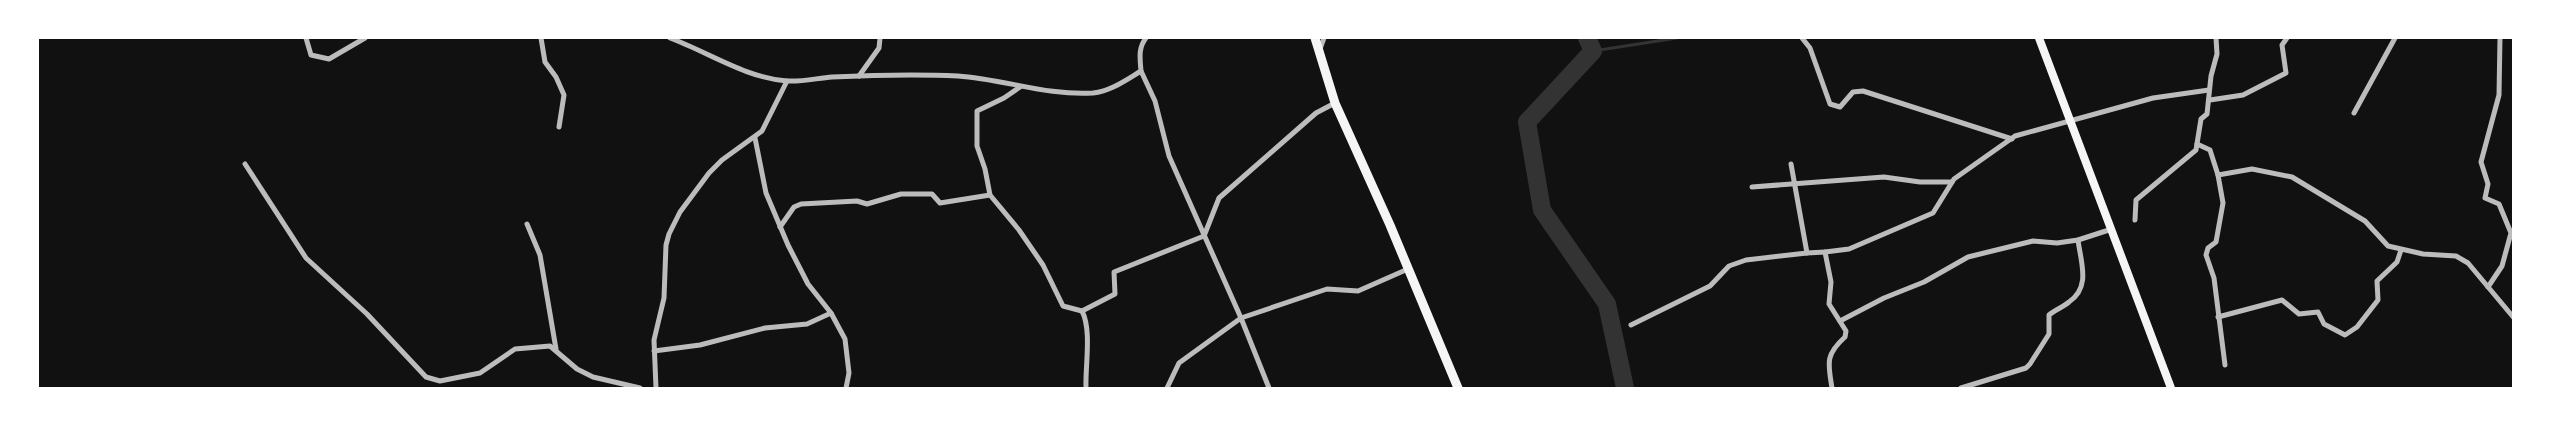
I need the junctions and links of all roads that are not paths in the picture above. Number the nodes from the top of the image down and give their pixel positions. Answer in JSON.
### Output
{"nodes":[{"id":1,"x":306,"y":38,"type":"edge"},
{"id":2,"x":365,"y":38,"type":"edge"},
{"id":3,"x":541,"y":38,"type":"edge"},
{"id":4,"x":672,"y":38,"type":"edge"},
{"id":5,"x":880,"y":38,"type":"edge"},
{"id":6,"x":1146,"y":38,"type":"edge"},
{"id":7,"x":1315,"y":38,"type":"edge"},
{"id":8,"x":1324,"y":38,"type":"edge"},
{"id":9,"x":1802,"y":38,"type":"edge"},
{"id":10,"x":2039,"y":38,"type":"edge"},
{"id":11,"x":2216,"y":38,"type":"edge"},
{"id":12,"x":2287,"y":38,"type":"edge"},
{"id":13,"x":2395,"y":38,"type":"edge"},
{"id":14,"x":2500,"y":38,"type":"edge"},
{"id":15,"x":1319,"y":52,"type":"junction"},
{"id":16,"x":1141,"y":71,"type":"junction"},
{"id":17,"x":859,"y":76,"type":"junction"},
{"id":18,"x":787,"y":81,"type":"junction"},
{"id":19,"x":1020,"y":87,"type":"junction"},
{"id":20,"x":2209,"y":90,"type":"junction"},
{"id":21,"x":2210,"y":100,"type":"junction"},
{"id":22,"x":1335,"y":103,"type":"junction"},
{"id":23,"x":2354,"y":114,"type":"dead end"},
{"id":24,"x":2071,"y":120,"type":"junction"},
{"id":25,"x":559,"y":127,"type":"dead end"},
{"id":26,"x":754,"y":138,"type":"junction"},
{"id":27,"x":2012,"y":139,"type":"junction"},
{"id":28,"x":2198,"y":144,"type":"junction"},
{"id":29,"x":244,"y":164,"type":"dead end"},
{"id":30,"x":1792,"y":164,"type":"dead end"},
{"id":31,"x":2218,"y":175,"type":"junction"},
{"id":32,"x":1952,"y":182,"type":"junction"},
{"id":33,"x":1794,"y":183,"type":"junction"},
{"id":34,"x":1752,"y":187,"type":"dead end"},
{"id":35,"x":990,"y":196,"type":"junction"},
{"id":36,"x":2135,"y":220,"type":"dead end"},
{"id":37,"x":527,"y":224,"type":"dead end"},
{"id":38,"x":780,"y":227,"type":"junction"},
{"id":39,"x":2112,"y":229,"type":"junction"},
{"id":40,"x":1204,"y":236,"type":"junction"},
{"id":41,"x":2078,"y":240,"type":"junction"},
{"id":42,"x":2401,"y":250,"type":"junction"},
{"id":43,"x":1825,"y":252,"type":"junction"},
{"id":44,"x":1807,"y":253,"type":"junction"},
{"id":45,"x":1408,"y":269,"type":"junction"},
{"id":46,"x":2488,"y":287,"type":"junction"},
{"id":47,"x":1082,"y":311,"type":"junction"},
{"id":48,"x":831,"y":313,"type":"junction"},
{"id":49,"x":2218,"y":317,"type":"junction"},
{"id":50,"x":1241,"y":318,"type":"junction"},
{"id":51,"x":2514,"y":318,"type":"edge"},
{"id":52,"x":1840,"y":322,"type":"junction"},
{"id":53,"x":1631,"y":325,"type":"dead end"},
{"id":54,"x":556,"y":349,"type":"junction"},
{"id":55,"x":654,"y":351,"type":"junction"},
{"id":56,"x":2225,"y":365,"type":"dead end"},
{"id":57,"x":640,"y":388,"type":"edge"},
{"id":58,"x":656,"y":388,"type":"edge"},
{"id":59,"x":846,"y":388,"type":"edge"},
{"id":60,"x":1086,"y":388,"type":"edge"},
{"id":61,"x":1167,"y":388,"type":"edge"},
{"id":62,"x":1269,"y":388,"type":"edge"},
{"id":63,"x":1458,"y":388,"type":"edge"},
{"id":64,"x":1832,"y":388,"type":"edge"},
{"id":65,"x":1962,"y":388,"type":"edge"},
{"id":66,"x":2172,"y":388,"type":"edge"}],
"edges":[{"from":1,"to":2,"type":"street"},
{"from":3,"to":25,"type":"street"},
{"from":4,"to":18,"type":"street"},
{"from":5,"to":17,"type":"street"},
{"from":6,"to":16,"type":"street"},
{"from":7,"to":15,"type":"highway"},
{"from":8,"to":15,"type":"street"},
{"from":9,"to":27,"type":"street"},
{"from":10,"to":24,"type":"main road"},
{"from":11,"to":20,"type":"street"},
{"from":12,"to":21,"type":"street"},
{"from":13,"to":23,"type":"street"},
{"from":14,"to":46,"type":"street"},
{"from":15,"to":22,"type":"highway"},
{"from":16,"to":19,"type":"street"},
{"from":16,"to":40,"type":"street"},
{"from":17,"to":18,"type":"street"},
{"from":17,"to":19,"type":"street"},
{"from":18,"to":26,"type":"street"},
{"from":19,"to":35,"type":"street"},
{"from":20,"to":21,"type":"street"},
{"from":20,"to":24,"type":"street"},
{"from":21,"to":28,"type":"street"},
{"from":22,"to":40,"type":"street"},
{"from":22,"to":45,"type":"highway"},
{"from":24,"to":27,"type":"street"},
{"from":24,"to":39,"type":"main road"},
{"from":26,"to":38,"type":"street"},
{"from":26,"to":55,"type":"street"},
{"from":27,"to":32,"type":"street"},
{"from":28,"to":31,"type":"street"},
{"from":28,"to":36,"type":"street"},
{"from":29,"to":54,"type":"street"},
{"from":30,"to":33,"type":"street"},
{"from":31,"to":42,"type":"street"},
{"from":31,"to":49,"type":"street"},
{"from":32,"to":33,"type":"street"},
{"from":32,"to":43,"type":"street"},
{"from":33,"to":34,"type":"street"},
{"from":33,"to":44,"type":"street"},
{"from":35,"to":38,"type":"street"},
{"from":35,"to":47,"type":"street"},
{"from":37,"to":54,"type":"street"},
{"from":38,"to":48,"type":"street"},
{"from":39,"to":41,"type":"street"},
{"from":39,"to":66,"type":"main road"},
{"from":40,"to":47,"type":"street"},
{"from":40,"to":50,"type":"street"},
{"from":41,"to":52,"type":"street"},
{"from":41,"to":65,"type":"street"},
{"from":42,"to":46,"type":"street"},
{"from":42,"to":49,"type":"street"},
{"from":43,"to":44,"type":"street"},
{"from":43,"to":52,"type":"street"},
{"from":44,"to":53,"type":"street"},
{"from":45,"to":50,"type":"street"},
{"from":45,"to":63,"type":"highway"},
{"from":46,"to":51,"type":"street"},
{"from":47,"to":60,"type":"street"},
{"from":48,"to":55,"type":"street"},
{"from":48,"to":59,"type":"street"},
{"from":49,"to":56,"type":"street"},
{"from":50,"to":61,"type":"street"},
{"from":50,"to":62,"type":"street"},
{"from":52,"to":64,"type":"street"},
{"from":54,"to":57,"type":"street"},
{"from":55,"to":58,"type":"street"}]}
